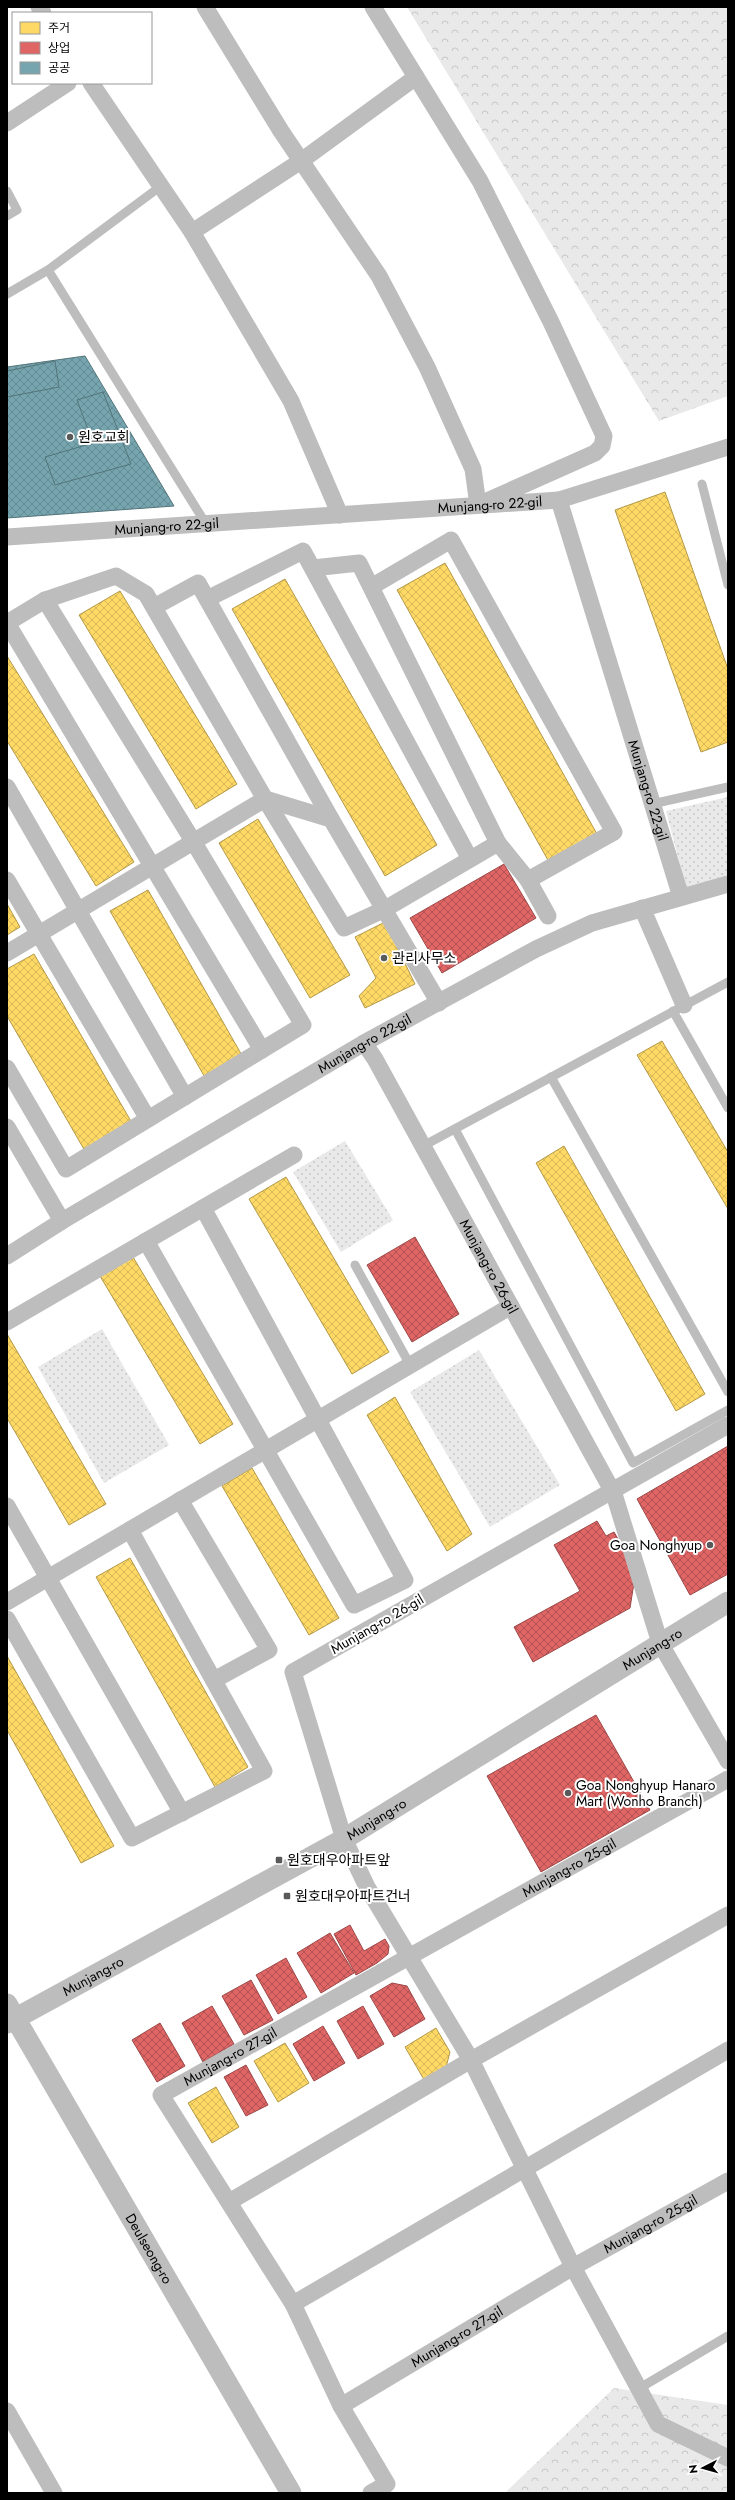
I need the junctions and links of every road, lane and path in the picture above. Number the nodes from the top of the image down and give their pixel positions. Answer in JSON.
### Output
{"nodes":[{"id":1,"x":205,"y":7,"type":"edge"},
{"id":2,"x":373,"y":7,"type":"edge"},
{"id":3,"x":416,"y":77,"type":"junction"},
{"id":4,"x":66,"y":84,"type":"edge"},
{"id":5,"x":92,"y":84,"type":"edge"},
{"id":6,"x":7,"y":123,"type":"edge"},
{"id":7,"x":301,"y":161,"type":"junction"},
{"id":8,"x":161,"y":186,"type":"junction"},
{"id":9,"x":7,"y":191,"type":"edge"},
{"id":10,"x":7,"y":216,"type":"edge"},
{"id":11,"x":192,"y":232,"type":"junction"},
{"id":12,"x":48,"y":270,"type":"junction"},
{"id":13,"x":7,"y":294,"type":"edge"},
{"id":14,"x":728,"y":447,"type":"edge"},
{"id":15,"x":702,"y":484,"type":"dead end"},
{"id":16,"x":559,"y":500,"type":"junction"},
{"id":17,"x":478,"y":505,"type":"junction"},
{"id":18,"x":340,"y":515,"type":"junction"},
{"id":19,"x":206,"y":524,"type":"junction"},
{"id":20,"x":7,"y":537,"type":"edge"},
{"id":21,"x":313,"y":568,"type":"junction"},
{"id":22,"x":728,"y":585,"type":"edge"},
{"id":23,"x":371,"y":587,"type":"junction"},
{"id":24,"x":207,"y":599,"type":"junction"},
{"id":25,"x":45,"y":600,"type":"junction"},
{"id":26,"x":154,"y":607,"type":"junction"},
{"id":27,"x":7,"y":623,"type":"edge"},
{"id":28,"x":7,"y":786,"type":"edge"},
{"id":29,"x":728,"y":788,"type":"edge"},
{"id":30,"x":265,"y":799,"type":"junction"},
{"id":31,"x":652,"y":804,"type":"junction"},
{"id":32,"x":331,"y":819,"type":"junction"},
{"id":33,"x":193,"y":841,"type":"junction"},
{"id":34,"x":498,"y":843,"type":"junction"},
{"id":35,"x":470,"y":859,"type":"junction"},
{"id":36,"x":154,"y":865,"type":"junction"},
{"id":37,"x":7,"y":880,"type":"edge"},
{"id":38,"x":528,"y":880,"type":"junction"},
{"id":39,"x":728,"y":884,"type":"edge"},
{"id":40,"x":681,"y":897,"type":"junction"},
{"id":41,"x":642,"y":908,"type":"junction"},
{"id":42,"x":385,"y":909,"type":"junction"},
{"id":43,"x":78,"y":910,"type":"junction"},
{"id":44,"x":548,"y":916,"type":"dead end"},
{"id":45,"x":39,"y":933,"type":"junction"},
{"id":46,"x":7,"y":953,"type":"edge"},
{"id":47,"x":728,"y":982,"type":"edge"},
{"id":48,"x":439,"y":1003,"type":"junction"},
{"id":49,"x":678,"y":1008,"type":"junction"},
{"id":50,"x":364,"y":1043,"type":"junction"},
{"id":51,"x":262,"y":1050,"type":"junction"},
{"id":52,"x":7,"y":1068,"type":"edge"},
{"id":53,"x":551,"y":1077,"type":"junction"},
{"id":54,"x":185,"y":1097,"type":"junction"},
{"id":55,"x":728,"y":1108,"type":"edge"},
{"id":56,"x":148,"y":1119,"type":"junction"},
{"id":57,"x":7,"y":1127,"type":"edge"},
{"id":58,"x":455,"y":1129,"type":"junction"},
{"id":59,"x":423,"y":1146,"type":"junction"},
{"id":60,"x":294,"y":1155,"type":"dead end"},
{"id":61,"x":203,"y":1208,"type":"junction"},
{"id":62,"x":62,"y":1221,"type":"junction"},
{"id":63,"x":146,"y":1241,"type":"junction"},
{"id":64,"x":7,"y":1256,"type":"edge"},
{"id":65,"x":356,"y":1265,"type":"dead end"},
{"id":66,"x":511,"y":1306,"type":"junction"},
{"id":67,"x":7,"y":1322,"type":"edge"},
{"id":68,"x":410,"y":1365,"type":"junction"},
{"id":69,"x":728,"y":1392,"type":"edge"},
{"id":70,"x":728,"y":1410,"type":"edge"},
{"id":71,"x":318,"y":1419,"type":"junction"},
{"id":72,"x":728,"y":1425,"type":"edge"},
{"id":73,"x":266,"y":1450,"type":"junction"},
{"id":74,"x":612,"y":1491,"type":"junction"},
{"id":75,"x":180,"y":1500,"type":"junction"},
{"id":76,"x":7,"y":1506,"type":"edge"},
{"id":77,"x":130,"y":1530,"type":"junction"},
{"id":78,"x":48,"y":1578,"type":"junction"},
{"id":79,"x":7,"y":1602,"type":"edge"},
{"id":80,"x":728,"y":1602,"type":"edge"},
{"id":81,"x":7,"y":1619,"type":"edge"},
{"id":82,"x":660,"y":1643,"type":"junction"},
{"id":83,"x":214,"y":1680,"type":"junction"},
{"id":84,"x":728,"y":1761,"type":"edge"},
{"id":85,"x":728,"y":1779,"type":"edge"},
{"id":86,"x":182,"y":1813,"type":"junction"},
{"id":87,"x":344,"y":1839,"type":"junction"},
{"id":88,"x":728,"y":1915,"type":"edge"},
{"id":89,"x":411,"y":1957,"type":"junction"},
{"id":90,"x":10,"y":2015,"type":"edge"},
{"id":91,"x":728,"y":2050,"type":"edge"},
{"id":92,"x":471,"y":2060,"type":"junction"},
{"id":93,"x":526,"y":2168,"type":"junction"},
{"id":94,"x":728,"y":2182,"type":"edge"},
{"id":95,"x":229,"y":2202,"type":"junction"},
{"id":96,"x":573,"y":2267,"type":"junction"},
{"id":97,"x":293,"y":2304,"type":"junction"},
{"id":98,"x":728,"y":2336,"type":"edge"},
{"id":99,"x":638,"y":2389,"type":"junction"},
{"id":100,"x":341,"y":2406,"type":"junction"},
{"id":101,"x":7,"y":2411,"type":"edge"},
{"id":102,"x":728,"y":2458,"type":"edge"},
{"id":103,"x":54,"y":2493,"type":"edge"},
{"id":104,"x":291,"y":2493,"type":"edge"},
{"id":105,"x":371,"y":2493,"type":"edge"}],
"edges":[{"from":1,"to":7,"type":"street"},
{"from":2,"to":3,"type":"street"},
{"from":3,"to":7,"type":"street"},
{"from":3,"to":17,"type":"street"},
{"from":4,"to":6,"type":"street"},
{"from":5,"to":8,"type":"street"},
{"from":7,"to":11,"type":"street"},
{"from":7,"to":17,"type":"street"},
{"from":8,"to":11,"type":"street"},
{"from":8,"to":12,"type":"lane"},
{"from":9,"to":10,"type":"lane"},
{"from":11,"to":18,"type":"street"},
{"from":12,"to":13,"type":"lane"},
{"from":12,"to":19,"type":"lane"},
{"from":14,"to":16,"type":"street"},
{"from":15,"to":22,"type":"lane"},
{"from":16,"to":17,"type":"street","name":"Munjang-ro 22-gil"},
{"from":16,"to":31,"type":"street","name":"Munjang-ro 22-gil"},
{"from":17,"to":18,"type":"street","name":"Munjang-ro 22-gil"},
{"from":18,"to":19,"type":"street","name":"Munjang-ro 22-gil"},
{"from":19,"to":20,"type":"street","name":"Munjang-ro 22-gil"},
{"from":21,"to":23,"type":"street"},
{"from":21,"to":24,"type":"street"},
{"from":21,"to":35,"type":"street"},
{"from":23,"to":34,"type":"street"},
{"from":23,"to":38,"type":"street"},
{"from":24,"to":26,"type":"street"},
{"from":24,"to":32,"type":"street"},
{"from":25,"to":26,"type":"street"},
{"from":25,"to":27,"type":"street"},
{"from":25,"to":33,"type":"street"},
{"from":26,"to":30,"type":"street"},
{"from":27,"to":36,"type":"street"},
{"from":28,"to":43,"type":"street"},
{"from":29,"to":31,"type":"lane"},
{"from":30,"to":32,"type":"street"},
{"from":30,"to":33,"type":"street"},
{"from":30,"to":42,"type":"street"},
{"from":31,"to":40,"type":"street","name":"Munjang-ro 22-gil"},
{"from":32,"to":42,"type":"street"},
{"from":33,"to":36,"type":"street"},
{"from":33,"to":51,"type":"street"},
{"from":34,"to":35,"type":"street"},
{"from":34,"to":38,"type":"street"},
{"from":35,"to":42,"type":"street"},
{"from":36,"to":43,"type":"street"},
{"from":36,"to":51,"type":"street"},
{"from":37,"to":45,"type":"street"},
{"from":38,"to":44,"type":"street"},
{"from":39,"to":40,"type":"street","name":"Munjang-ro 22-gil"},
{"from":40,"to":41,"type":"street","name":"Munjang-ro 22-gil"},
{"from":41,"to":48,"type":"street","name":"Munjang-ro 22-gil"},
{"from":41,"to":49,"type":"street"},
{"from":42,"to":48,"type":"street"},
{"from":43,"to":45,"type":"street"},
{"from":43,"to":54,"type":"street"},
{"from":45,"to":46,"type":"street"},
{"from":45,"to":56,"type":"street"},
{"from":47,"to":49,"type":"lane"},
{"from":48,"to":50,"type":"street","name":"Munjang-ro 22-gil"},
{"from":49,"to":53,"type":"lane"},
{"from":49,"to":55,"type":"lane"},
{"from":50,"to":59,"type":"street","name":"Munjang-ro 26-gil"},
{"from":50,"to":62,"type":"street","name":"Munjang-ro 22-gil"},
{"from":51,"to":54,"type":"street"},
{"from":52,"to":56,"type":"street"},
{"from":53,"to":58,"type":"lane"},
{"from":53,"to":69,"type":"lane"},
{"from":54,"to":56,"type":"street"},
{"from":57,"to":62,"type":"street"},
{"from":58,"to":59,"type":"lane"},
{"from":58,"to":70,"type":"lane"},
{"from":59,"to":66,"type":"street","name":"Munjang-ro 26-gil"},
{"from":60,"to":61,"type":"street"},
{"from":61,"to":63,"type":"street"},
{"from":61,"to":71,"type":"street"},
{"from":62,"to":64,"type":"street","name":"Munjang-ro 22-gil"},
{"from":63,"to":67,"type":"street"},
{"from":63,"to":73,"type":"street"},
{"from":65,"to":68,"type":"lane"},
{"from":66,"to":68,"type":"street"},
{"from":66,"to":74,"type":"street","name":"Munjang-ro 26-gil"},
{"from":68,"to":71,"type":"street"},
{"from":71,"to":73,"type":"street"},
{"from":71,"to":73,"type":"street"},
{"from":72,"to":74,"type":"street"},
{"from":73,"to":75,"type":"street"},
{"from":74,"to":82,"type":"street","name":"Munjang-ro 26-gil"},
{"from":74,"to":87,"type":"street","name":"Munjang-ro 26-gil"},
{"from":75,"to":77,"type":"street"},
{"from":75,"to":83,"type":"street"},
{"from":76,"to":78,"type":"street"},
{"from":77,"to":78,"type":"street"},
{"from":77,"to":83,"type":"street"},
{"from":78,"to":79,"type":"street"},
{"from":78,"to":86,"type":"street"},
{"from":80,"to":82,"type":"street","name":"Munjang-ro"},
{"from":81,"to":86,"type":"street"},
{"from":82,"to":84,"type":"street"},
{"from":82,"to":87,"type":"street","name":"Munjang-ro"},
{"from":83,"to":86,"type":"street"},
{"from":85,"to":89,"type":"street","name":"Munjang-ro 25-gil"},
{"from":87,"to":89,"type":"street"},
{"from":87,"to":90,"type":"street","name":"Munjang-ro"},
{"from":88,"to":92,"type":"street"},
{"from":89,"to":92,"type":"street"},
{"from":89,"to":95,"type":"street","name":"Munjang-ro 27-gil"},
{"from":90,"to":104,"type":"street","name":"Deulseong-ro"},
{"from":91,"to":93,"type":"street"},
{"from":92,"to":93,"type":"street"},
{"from":92,"to":95,"type":"street"},
{"from":93,"to":96,"type":"street"},
{"from":93,"to":97,"type":"street"},
{"from":94,"to":96,"type":"street","name":"Munjang-ro 25-gil"},
{"from":95,"to":97,"type":"street","name":"Munjang-ro 27-gil"},
{"from":96,"to":99,"type":"street"},
{"from":96,"to":100,"type":"street","name":"Munjang-ro 27-gil"},
{"from":97,"to":100,"type":"street","name":"Munjang-ro 27-gil"},
{"from":98,"to":99,"type":"lane"},
{"from":99,"to":102,"type":"street"},
{"from":100,"to":105,"type":"street","name":"Munjang-ro 27-gil"},
{"from":101,"to":103,"type":"street"}]}
